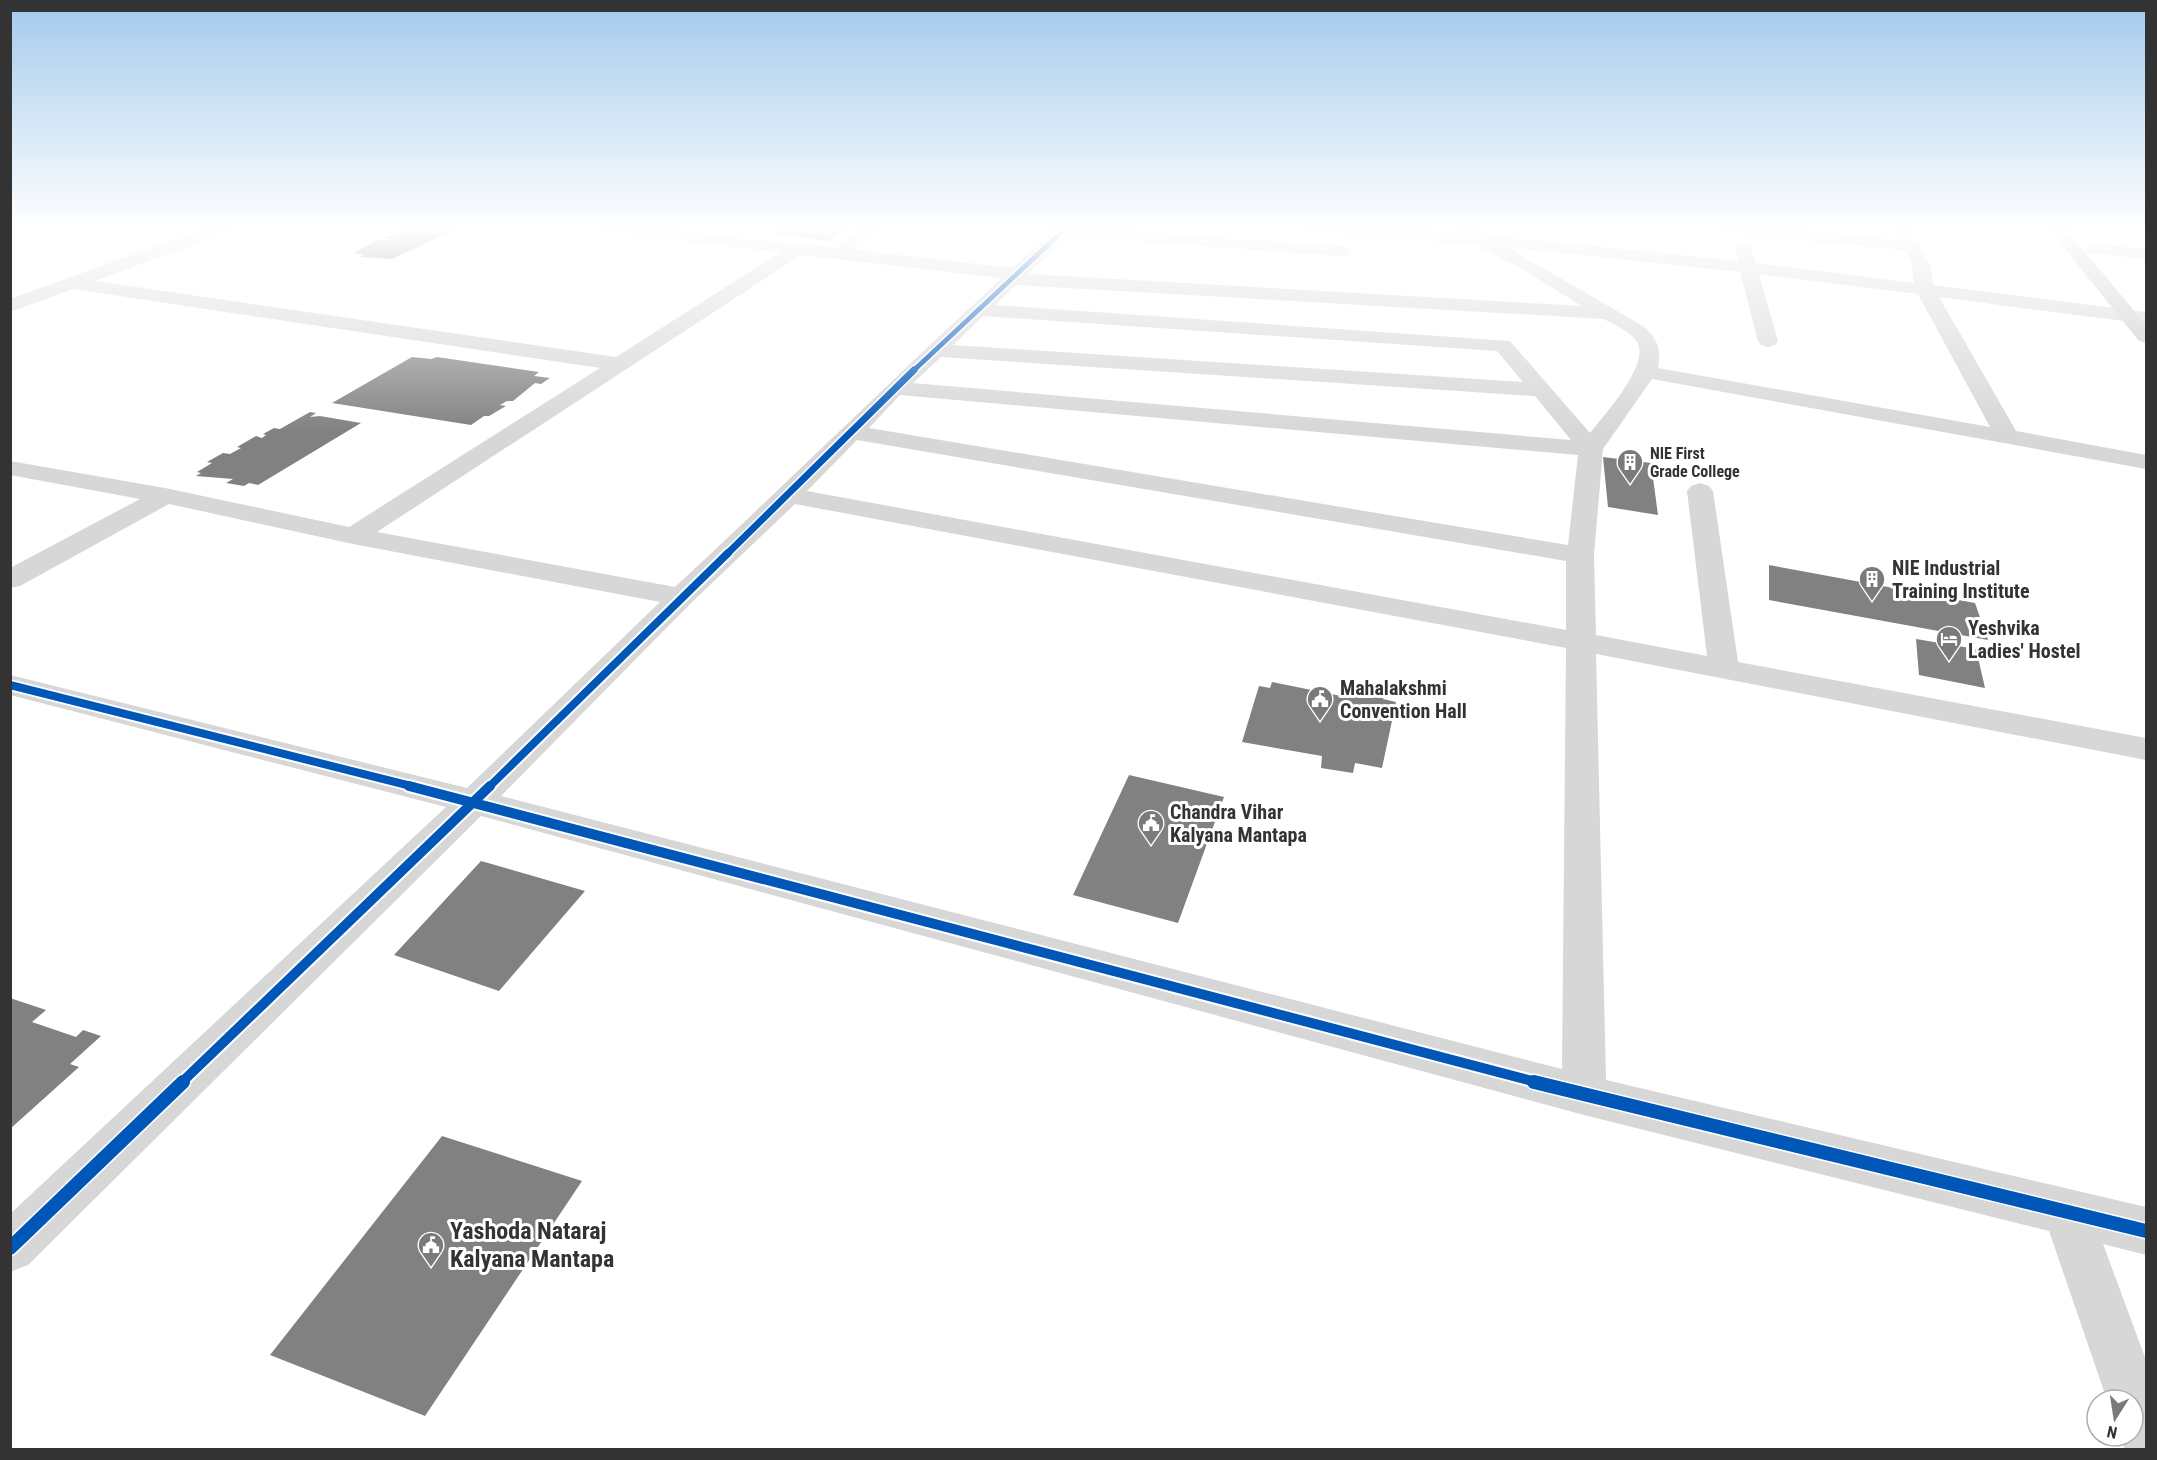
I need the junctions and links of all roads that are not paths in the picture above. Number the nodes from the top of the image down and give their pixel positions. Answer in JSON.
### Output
{"nodes":[{"id":1,"x":37,"y":296,"type":"edge"},
{"id":2,"x":154,"y":296,"type":"edge"},
{"id":3,"x":724,"y":296,"type":"edge"},
{"id":4,"x":993,"y":296,"type":"edge"},
{"id":5,"x":1296,"y":296,"type":"edge"},
{"id":6,"x":1581,"y":296,"type":"edge"},
{"id":7,"x":1756,"y":296,"type":"edge"},
{"id":8,"x":1929,"y":296,"type":"edge"},
{"id":9,"x":1983,"y":296,"type":"edge"},
{"id":10,"x":2122,"y":296,"type":"edge"},
{"id":11,"x":2127,"y":296,"type":"edge"},
{"id":12,"x":1309,"y":297,"type":"junction"},
{"id":13,"x":10,"y":306,"type":"edge"},
{"id":14,"x":977,"y":310,"type":"junction"},
{"id":15,"x":1610,"y":314,"type":"junction"},
{"id":16,"x":2140,"y":315,"type":"edge"},
{"id":17,"x":1308,"y":333,"type":"junction"},
{"id":18,"x":2146,"y":337,"type":"edge"},
{"id":19,"x":1768,"y":341,"type":"dead end"},
{"id":20,"x":937,"y":350,"type":"junction"},
{"id":21,"x":618,"y":364,"type":"junction"},
{"id":22,"x":1646,"y":372,"type":"junction"},
{"id":23,"x":895,"y":388,"type":"junction"},
{"id":24,"x":1541,"y":390,"type":"junction"},
{"id":25,"x":1305,"y":401,"type":"junction"},
{"id":26,"x":851,"y":432,"type":"junction"},
{"id":27,"x":2007,"y":437,"type":"junction"},
{"id":28,"x":1591,"y":449,"type":"junction"},
{"id":29,"x":2146,"y":462,"type":"edge"},
{"id":30,"x":10,"y":468,"type":"edge"},
{"id":31,"x":1700,"y":491,"type":"dead end"},
{"id":32,"x":789,"y":495,"type":"junction"},
{"id":33,"x":165,"y":496,"type":"junction"},
{"id":34,"x":353,"y":536,"type":"junction"},
{"id":35,"x":1580,"y":555,"type":"junction"},
{"id":36,"x":10,"y":580,"type":"edge"},
{"id":37,"x":681,"y":597,"type":"junction"},
{"id":38,"x":1582,"y":642,"type":"junction"},
{"id":39,"x":1724,"y":669,"type":"junction"},
{"id":40,"x":10,"y":685,"type":"edge"},
{"id":41,"x":2146,"y":749,"type":"edge"},
{"id":42,"x":474,"y":802,"type":"junction"},
{"id":43,"x":1584,"y":1095,"type":"junction"},
{"id":44,"x":2066,"y":1210,"type":"junction"},
{"id":45,"x":2146,"y":1231,"type":"edge"},
{"id":46,"x":10,"y":1248,"type":"edge"},
{"id":47,"x":2146,"y":1432,"type":"edge"}],
"edges":[{"from":1,"to":13,"type":"street"},
{"from":2,"to":21,"type":"street"},
{"from":3,"to":21,"type":"street"},
{"from":4,"to":14,"type":"street"},
{"from":5,"to":12,"type":"street"},
{"from":6,"to":15,"type":"street"},
{"from":7,"to":19,"type":"street"},
{"from":8,"to":27,"type":"street"},
{"from":9,"to":16,"type":"street"},
{"from":10,"to":16,"type":"main road"},
{"from":11,"to":16,"type":"main road"},
{"from":12,"to":15,"type":"street"},
{"from":12,"to":17,"type":"street"},
{"from":14,"to":17,"type":"street"},
{"from":14,"to":20,"type":"street"},
{"from":15,"to":22,"type":"street"},
{"from":16,"to":18,"type":"main road"},
{"from":17,"to":24,"type":"street"},
{"from":17,"to":25,"type":"street"},
{"from":20,"to":23,"type":"street"},
{"from":20,"to":25,"type":"street"},
{"from":21,"to":34,"type":"street"},
{"from":22,"to":27,"type":"street"},
{"from":22,"to":28,"type":"street"},
{"from":23,"to":25,"type":"street"},
{"from":23,"to":26,"type":"street"},
{"from":24,"to":25,"type":"street"},
{"from":24,"to":28,"type":"street"},
{"from":25,"to":28,"type":"street"},
{"from":26,"to":32,"type":"street"},
{"from":26,"to":35,"type":"street"},
{"from":27,"to":29,"type":"street"},
{"from":28,"to":35,"type":"street"},
{"from":30,"to":33,"type":"street"},
{"from":31,"to":39,"type":"street"},
{"from":32,"to":37,"type":"street"},
{"from":32,"to":38,"type":"street"},
{"from":33,"to":34,"type":"street"},
{"from":33,"to":36,"type":"street"},
{"from":34,"to":37,"type":"street"},
{"from":35,"to":38,"type":"street"},
{"from":37,"to":42,"type":"street"},
{"from":38,"to":39,"type":"street"},
{"from":38,"to":43,"type":"street"},
{"from":39,"to":41,"type":"street"},
{"from":40,"to":42,"type":"street"},
{"from":42,"to":43,"type":"street"},
{"from":42,"to":46,"type":"street"},
{"from":43,"to":44,"type":"street"},
{"from":44,"to":45,"type":"street"},
{"from":44,"to":47,"type":"street"}]}
